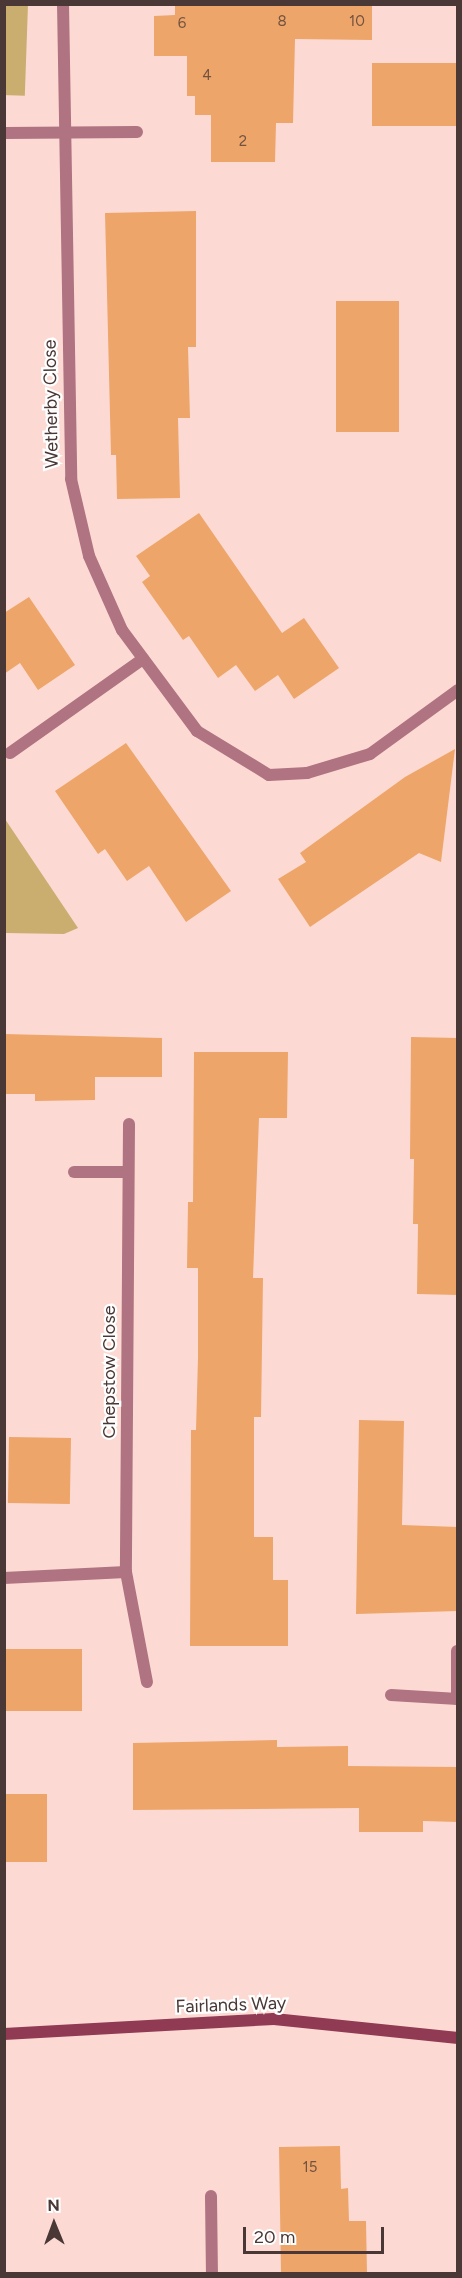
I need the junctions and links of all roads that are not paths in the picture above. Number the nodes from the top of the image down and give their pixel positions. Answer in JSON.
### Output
{"nodes":[{"id":1,"x":63,"y":4,"type":"edge"},
{"id":2,"x":63,"y":132,"type":"junction"},
{"id":3,"x":137,"y":132,"type":"dead end"},
{"id":4,"x":4,"y":133,"type":"edge"},
{"id":5,"x":143,"y":659,"type":"junction"},
{"id":6,"x":458,"y":690,"type":"edge"},
{"id":7,"x":10,"y":753,"type":"dead end"},
{"id":8,"x":129,"y":1124,"type":"dead end"},
{"id":9,"x":74,"y":1172,"type":"dead end"},
{"id":10,"x":128,"y":1172,"type":"junction"},
{"id":11,"x":126,"y":1572,"type":"junction"},
{"id":12,"x":4,"y":1578,"type":"edge"},
{"id":13,"x":457,"y":1651,"type":"edge"},
{"id":14,"x":147,"y":1682,"type":"dead end"},
{"id":15,"x":391,"y":1695,"type":"dead end"},
{"id":16,"x":457,"y":1699,"type":"edge"},
{"id":17,"x":4,"y":2034,"type":"edge"},
{"id":18,"x":458,"y":2038,"type":"edge"},
{"id":19,"x":211,"y":2196,"type":"dead end"},
{"id":20,"x":212,"y":2274,"type":"edge"}],
"edges":[{"from":1,"to":2,"type":"street","name":"Wetherby Close"},
{"from":2,"to":3,"type":"street"},
{"from":2,"to":4,"type":"street"},
{"from":2,"to":5,"type":"street","name":"Wetherby Close"},
{"from":5,"to":6,"type":"street","name":"Wetherby Close"},
{"from":5,"to":7,"type":"street"},
{"from":8,"to":10,"type":"street","name":"Chepstow Close"},
{"from":9,"to":10,"type":"street"},
{"from":10,"to":11,"type":"street","name":"Chepstow Close"},
{"from":11,"to":12,"type":"street"},
{"from":11,"to":14,"type":"street","name":"Chepstow Close"},
{"from":13,"to":16,"type":"street"},
{"from":15,"to":16,"type":"street"},
{"from":17,"to":18,"type":"main road","name":"Fairlands Way"},
{"from":19,"to":20,"type":"street"}]}
